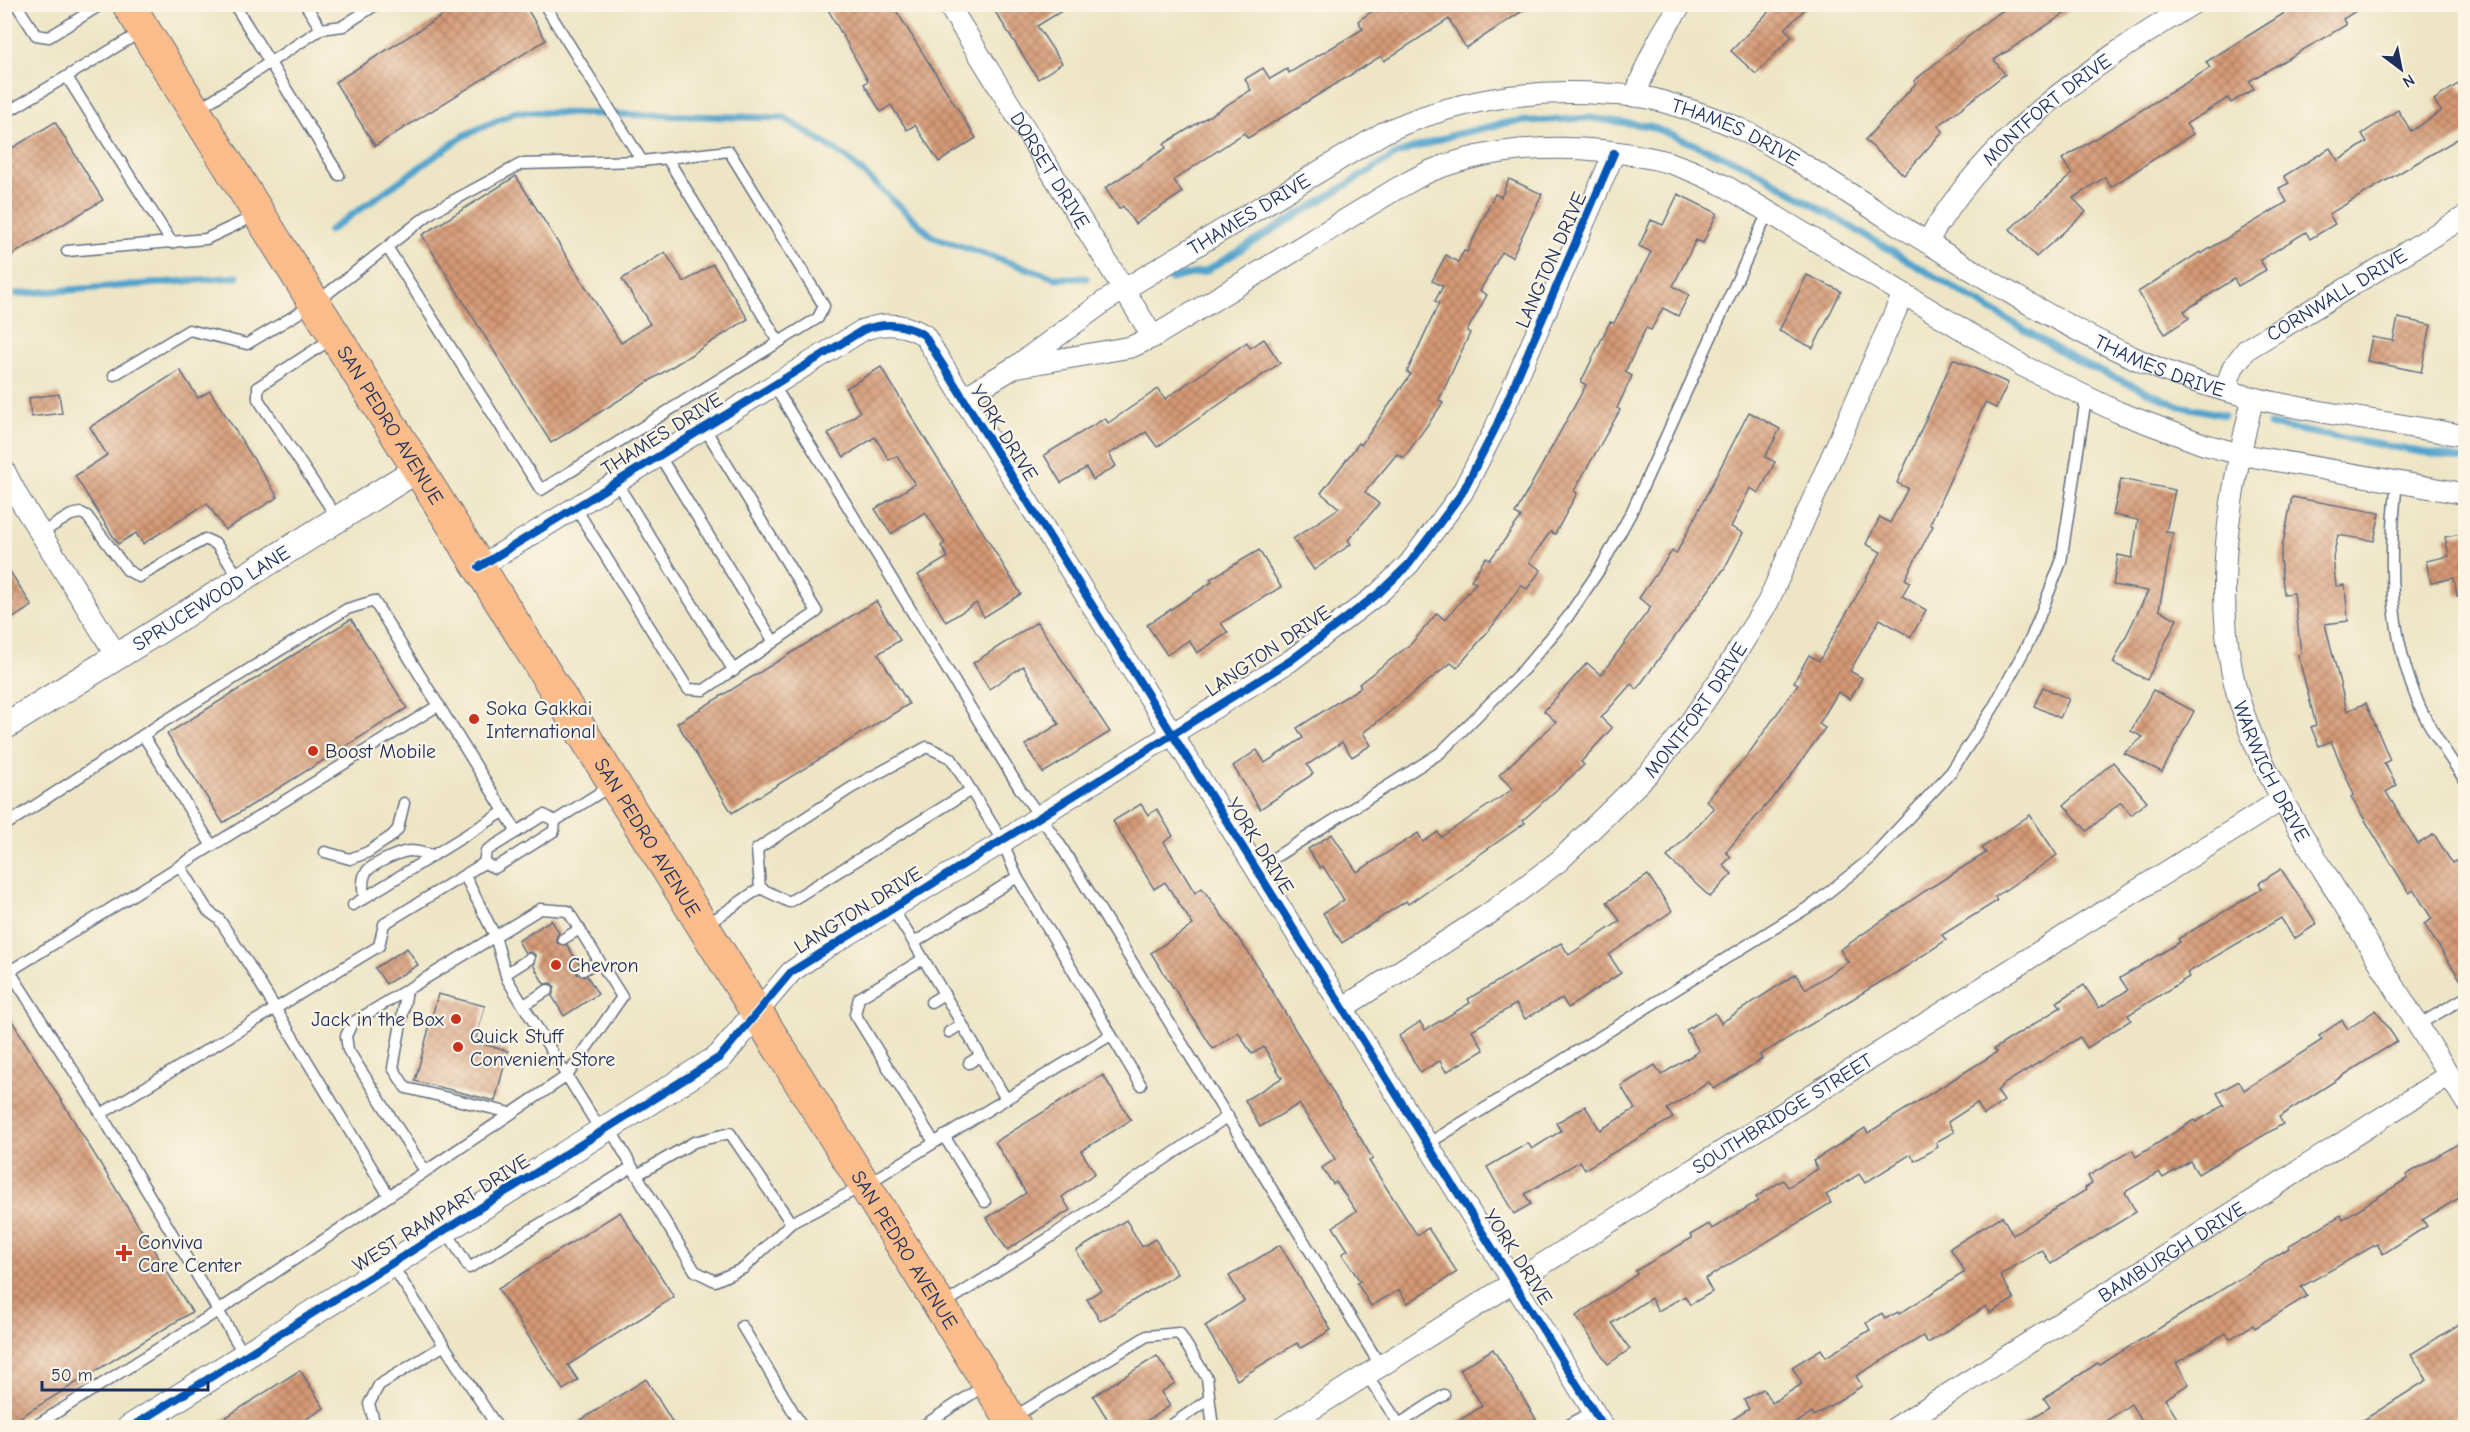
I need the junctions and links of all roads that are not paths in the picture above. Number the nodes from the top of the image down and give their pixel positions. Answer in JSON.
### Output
{"nodes":[{"id":1,"x":16,"y":4,"type":"edge"},
{"id":2,"x":102,"y":4,"type":"edge"},
{"id":3,"x":234,"y":4,"type":"edge"},
{"id":4,"x":305,"y":4,"type":"edge"},
{"id":5,"x":377,"y":4,"type":"edge"},
{"id":6,"x":544,"y":4,"type":"edge"},
{"id":7,"x":948,"y":4,"type":"edge"},
{"id":8,"x":1682,"y":4,"type":"edge"},
{"id":9,"x":2192,"y":4,"type":"edge"},
{"id":10,"x":136,"y":17,"type":"edge"},
{"id":11,"x":321,"y":29,"type":"junction"},
{"id":12,"x":271,"y":61,"type":"junction"},
{"id":13,"x":67,"y":77,"type":"junction"},
{"id":14,"x":1635,"y":96,"type":"junction"},
{"id":15,"x":194,"y":112,"type":"junction"},
{"id":16,"x":4,"y":114,"type":"edge"},
{"id":17,"x":1614,"y":153,"type":"junction"},
{"id":18,"x":667,"y":158,"type":"junction"},
{"id":19,"x":642,"y":161,"type":"junction"},
{"id":20,"x":339,"y":175,"type":"dead end"},
{"id":21,"x":1768,"y":212,"type":"junction"},
{"id":22,"x":258,"y":215,"type":"junction"},
{"id":23,"x":2466,"y":216,"type":"edge"},
{"id":24,"x":1927,"y":242,"type":"junction"},
{"id":25,"x":172,"y":243,"type":"junction"},
{"id":26,"x":387,"y":248,"type":"junction"},
{"id":27,"x":67,"y":251,"type":"dead end"},
{"id":28,"x":1123,"y":291,"type":"junction"},
{"id":29,"x":1904,"y":294,"type":"junction"},
{"id":30,"x":314,"y":304,"type":"junction"},
{"id":31,"x":863,"y":330,"type":"joint"},
{"id":32,"x":335,"y":337,"type":"junction"},
{"id":33,"x":1153,"y":337,"type":"junction"},
{"id":34,"x":778,"y":342,"type":"junction"},
{"id":35,"x":1016,"y":367,"type":"junction"},
{"id":36,"x":114,"y":375,"type":"dead end"},
{"id":37,"x":773,"y":384,"type":"junction"},
{"id":38,"x":2225,"y":390,"type":"junction"},
{"id":39,"x":963,"y":398,"type":"junction"},
{"id":40,"x":2086,"y":398,"type":"junction"},
{"id":41,"x":2253,"y":398,"type":"junction"},
{"id":42,"x":704,"y":427,"type":"junction"},
{"id":43,"x":2466,"y":436,"type":"edge"},
{"id":44,"x":2239,"y":454,"type":"junction"},
{"id":45,"x":659,"y":455,"type":"junction"},
{"id":46,"x":418,"y":469,"type":"junction"},
{"id":47,"x":4,"y":470,"type":"edge"},
{"id":48,"x":616,"y":482,"type":"junction"},
{"id":49,"x":2397,"y":482,"type":"junction"},
{"id":50,"x":2466,"y":494,"type":"edge"},
{"id":51,"x":575,"y":507,"type":"junction"},
{"id":52,"x":338,"y":519,"type":"junction"},
{"id":53,"x":41,"y":533,"type":"junction"},
{"id":54,"x":479,"y":567,"type":"junction"},
{"id":55,"x":240,"y":579,"type":"junction"},
{"id":56,"x":774,"y":642,"type":"junction"},
{"id":57,"x":117,"y":656,"type":"junction"},
{"id":58,"x":734,"y":671,"type":"junction"},
{"id":59,"x":438,"y":705,"type":"junction"},
{"id":60,"x":4,"y":727,"type":"edge"},
{"id":61,"x":1171,"y":734,"type":"junction"},
{"id":62,"x":143,"y":735,"type":"junction"},
{"id":63,"x":2466,"y":782,"type":"edge"},
{"id":64,"x":615,"y":783,"type":"junction"},
{"id":65,"x":971,"y":790,"type":"junction"},
{"id":66,"x":2281,"y":800,"type":"junction"},
{"id":67,"x":404,"y":803,"type":"dead end"},
{"id":68,"x":504,"y":811,"type":"junction"},
{"id":69,"x":1041,"y":815,"type":"junction"},
{"id":70,"x":555,"y":821,"type":"junction"},
{"id":71,"x":4,"y":826,"type":"edge"},
{"id":72,"x":517,"y":832,"type":"junction"},
{"id":73,"x":1003,"y":842,"type":"junction"},
{"id":74,"x":212,"y":846,"type":"junction"},
{"id":75,"x":325,"y":852,"type":"dead end"},
{"id":76,"x":433,"y":855,"type":"junction"},
{"id":77,"x":484,"y":863,"type":"junction"},
{"id":78,"x":180,"y":866,"type":"junction"},
{"id":79,"x":1255,"y":870,"type":"junction"},
{"id":80,"x":465,"y":876,"type":"junction"},
{"id":81,"x":1017,"y":877,"type":"junction"},
{"id":82,"x":760,"y":888,"type":"junction"},
{"id":83,"x":364,"y":899,"type":"junction"},
{"id":84,"x":353,"y":905,"type":"dead end"},
{"id":85,"x":892,"y":908,"type":"junction"},
{"id":86,"x":704,"y":926,"type":"junction"},
{"id":87,"x":580,"y":929,"type":"junction"},
{"id":88,"x":495,"y":936,"type":"junction"},
{"id":89,"x":563,"y":939,"type":"dead end"},
{"id":90,"x":914,"y":943,"type":"junction"},
{"id":91,"x":923,"y":959,"type":"junction"},
{"id":92,"x":529,"y":960,"type":"dead end"},
{"id":93,"x":599,"y":961,"type":"junction"},
{"id":94,"x":7,"y":967,"type":"edge"},
{"id":95,"x":583,"y":970,"type":"dead end"},
{"id":96,"x":507,"y":973,"type":"junction"},
{"id":97,"x":407,"y":990,"type":"junction"},
{"id":98,"x":548,"y":990,"type":"dead end"},
{"id":99,"x":944,"y":994,"type":"junction"},
{"id":100,"x":2466,"y":997,"type":"edge"},
{"id":101,"x":931,"y":1002,"type":"dead end"},
{"id":102,"x":524,"y":1005,"type":"junction"},
{"id":103,"x":1341,"y":1009,"type":"junction"},
{"id":104,"x":275,"y":1010,"type":"junction"},
{"id":105,"x":758,"y":1011,"type":"junction"},
{"id":106,"x":962,"y":1024,"type":"junction"},
{"id":107,"x":2418,"y":1026,"type":"junction"},
{"id":108,"x":949,"y":1032,"type":"dead end"},
{"id":109,"x":1111,"y":1035,"type":"junction"},
{"id":110,"x":980,"y":1056,"type":"junction"},
{"id":111,"x":969,"y":1063,"type":"dead end"},
{"id":112,"x":2449,"y":1075,"type":"junction"},
{"id":113,"x":567,"y":1076,"type":"junction"},
{"id":114,"x":1141,"y":1085,"type":"dead end"},
{"id":115,"x":1006,"y":1098,"type":"junction"},
{"id":116,"x":2466,"y":1102,"type":"edge"},
{"id":117,"x":511,"y":1113,"type":"junction"},
{"id":118,"x":100,"y":1114,"type":"junction"},
{"id":119,"x":1228,"y":1116,"type":"junction"},
{"id":120,"x":605,"y":1129,"type":"junction"},
{"id":121,"x":939,"y":1139,"type":"junction"},
{"id":122,"x":1426,"y":1145,"type":"junction"},
{"id":123,"x":635,"y":1171,"type":"junction"},
{"id":124,"x":425,"y":1172,"type":"junction"},
{"id":125,"x":865,"y":1185,"type":"junction"},
{"id":126,"x":389,"y":1196,"type":"junction"},
{"id":127,"x":985,"y":1202,"type":"dead end"},
{"id":128,"x":791,"y":1223,"type":"junction"},
{"id":129,"x":446,"y":1229,"type":"junction"},
{"id":130,"x":391,"y":1264,"type":"junction"},
{"id":131,"x":1514,"y":1281,"type":"junction"},
{"id":132,"x":941,"y":1306,"type":"junction"},
{"id":133,"x":218,"y":1311,"type":"junction"},
{"id":134,"x":742,"y":1326,"type":"dead end"},
{"id":135,"x":443,"y":1346,"type":"junction"},
{"id":136,"x":245,"y":1356,"type":"junction"},
{"id":137,"x":1373,"y":1370,"type":"junction"},
{"id":138,"x":988,"y":1383,"type":"junction"},
{"id":139,"x":1444,"y":1395,"type":"dead end"},
{"id":140,"x":1209,"y":1399,"type":"junction"},
{"id":141,"x":164,"y":1419,"type":"edge"},
{"id":142,"x":1599,"y":1419,"type":"edge"},
{"id":143,"x":1013,"y":1423,"type":"edge"},
{"id":144,"x":1288,"y":1426,"type":"edge"},
{"id":145,"x":1396,"y":1426,"type":"edge"},
{"id":146,"x":1565,"y":1427,"type":"edge"},
{"id":147,"x":32,"y":1428,"type":"edge"},
{"id":148,"x":130,"y":1428,"type":"edge"},
{"id":149,"x":376,"y":1428,"type":"edge"},
{"id":150,"x":498,"y":1428,"type":"edge"},
{"id":151,"x":556,"y":1428,"type":"edge"},
{"id":152,"x":571,"y":1428,"type":"edge"},
{"id":153,"x":803,"y":1428,"type":"edge"},
{"id":154,"x":920,"y":1428,"type":"edge"},
{"id":155,"x":1167,"y":1428,"type":"edge"},
{"id":156,"x":1213,"y":1428,"type":"edge"},
{"id":157,"x":1895,"y":1428,"type":"edge"}],
"edges":[{"from":1,"to":2,"type":"lane"},
{"from":3,"to":12,"type":"lane"},
{"from":4,"to":11,"type":"lane"},
{"from":5,"to":11,"type":"lane"},
{"from":6,"to":19,"type":"lane"},
{"from":7,"to":28,"type":"street","name":"DORSET DRIVE"},
{"from":8,"to":14,"type":"street"},
{"from":9,"to":24,"type":"street","name":"MONTFORT DRIVE"},
{"from":10,"to":13,"type":"lane"},
{"from":10,"to":15,"type":"main road","name":"SAN PEDRO AVENUE"},
{"from":11,"to":12,"type":"lane"},
{"from":12,"to":15,"type":"lane"},
{"from":12,"to":20,"type":"lane"},
{"from":13,"to":16,"type":"lane"},
{"from":13,"to":25,"type":"lane"},
{"from":14,"to":24,"type":"street","name":"THAMES DRIVE"},
{"from":14,"to":28,"type":"street","name":"THAMES DRIVE"},
{"from":15,"to":22,"type":"main road","name":"SAN PEDRO AVENUE"},
{"from":17,"to":21,"type":"street","name":"THAMES DRIVE"},
{"from":17,"to":33,"type":"street","name":"THAMES DRIVE"},
{"from":17,"to":61,"type":"street","name":"LANGTON DRIVE"},
{"from":18,"to":19,"type":"lane"},
{"from":18,"to":34,"type":"lane"},
{"from":18,"to":34,"type":"lane"},
{"from":19,"to":26,"type":"lane"},
{"from":21,"to":29,"type":"street","name":"THAMES DRIVE"},
{"from":21,"to":79,"type":"lane"},
{"from":22,"to":25,"type":"lane"},
{"from":22,"to":30,"type":"main road","name":"SAN PEDRO AVENUE"},
{"from":23,"to":38,"type":"street","name":"CORNWALL DRIVE"},
{"from":24,"to":38,"type":"street","name":"THAMES DRIVE"},
{"from":25,"to":27,"type":"lane"},
{"from":26,"to":30,"type":"lane"},
{"from":26,"to":34,"type":"lane"},
{"from":28,"to":33,"type":"street","name":"DORSET DRIVE"},
{"from":28,"to":35,"type":"street","name":"THAMES DRIVE"},
{"from":29,"to":40,"type":"street","name":"THAMES DRIVE"},
{"from":29,"to":103,"type":"street","name":"MONTFORT DRIVE"},
{"from":30,"to":32,"type":"main road","name":"SAN PEDRO AVENUE"},
{"from":30,"to":36,"type":"lane"},
{"from":31,"to":37,"type":"street","name":"THAMES DRIVE"},
{"from":31,"to":39,"type":"street","name":"YORK DRIVE"},
{"from":32,"to":46,"type":"main road","name":"SAN PEDRO AVENUE"},
{"from":32,"to":52,"type":"lane"},
{"from":33,"to":35,"type":"street","name":"THAMES DRIVE"},
{"from":35,"to":39,"type":"street","name":"THAMES DRIVE"},
{"from":37,"to":42,"type":"street","name":"THAMES DRIVE"},
{"from":37,"to":69,"type":"lane"},
{"from":38,"to":41,"type":"street","name":"THAMES DRIVE"},
{"from":39,"to":61,"type":"street","name":"YORK DRIVE"},
{"from":40,"to":44,"type":"street","name":"THAMES DRIVE"},
{"from":40,"to":122,"type":"lane"},
{"from":41,"to":43,"type":"street","name":"THAMES DRIVE"},
{"from":41,"to":44,"type":"street","name":"WARWICH DRIVE"},
{"from":42,"to":45,"type":"street","name":"THAMES DRIVE"},
{"from":42,"to":56,"type":"lane"},
{"from":44,"to":49,"type":"street","name":"THAMES DRIVE"},
{"from":44,"to":66,"type":"street","name":"WARWICH DRIVE"},
{"from":45,"to":48,"type":"street","name":"THAMES DRIVE"},
{"from":45,"to":56,"type":"lane"},
{"from":46,"to":52,"type":"street","name":"SPRUCEWOOD LANE"},
{"from":46,"to":54,"type":"main road","name":"SAN PEDRO AVENUE"},
{"from":47,"to":53,"type":"street"},
{"from":48,"to":51,"type":"street","name":"THAMES DRIVE"},
{"from":48,"to":58,"type":"lane"},
{"from":49,"to":50,"type":"street","name":"THAMES DRIVE"},
{"from":49,"to":63,"type":"lane"},
{"from":51,"to":54,"type":"street","name":"THAMES DRIVE"},
{"from":51,"to":58,"type":"lane"},
{"from":52,"to":55,"type":"street","name":"SPRUCEWOOD LANE"},
{"from":53,"to":55,"type":"lane"},
{"from":53,"to":57,"type":"street"},
{"from":54,"to":64,"type":"main road","name":"SAN PEDRO AVENUE"},
{"from":55,"to":57,"type":"street","name":"SPRUCEWOOD LANE"},
{"from":56,"to":58,"type":"lane"},
{"from":57,"to":60,"type":"street","name":"SPRUCEWOOD LANE"},
{"from":59,"to":62,"type":"lane"},
{"from":59,"to":68,"type":"lane"},
{"from":59,"to":74,"type":"lane"},
{"from":61,"to":69,"type":"street","name":"LANGTON DRIVE"},
{"from":61,"to":79,"type":"street","name":"YORK DRIVE"},
{"from":62,"to":71,"type":"lane"},
{"from":62,"to":74,"type":"lane"},
{"from":64,"to":70,"type":"lane"},
{"from":64,"to":86,"type":"main road","name":"SAN PEDRO AVENUE"},
{"from":65,"to":73,"type":"lane"},
{"from":65,"to":82,"type":"lane"},
{"from":65,"to":82,"type":"lane"},
{"from":66,"to":107,"type":"street","name":"WARWICH DRIVE"},
{"from":66,"to":131,"type":"street","name":"SOUTHBRIDGE STREET"},
{"from":67,"to":75,"type":"lane"},
{"from":68,"to":72,"type":"lane"},
{"from":68,"to":76,"type":"lane"},
{"from":69,"to":73,"type":"street","name":"LANGTON DRIVE"},
{"from":69,"to":119,"type":"lane"},
{"from":70,"to":72,"type":"lane"},
{"from":70,"to":77,"type":"lane"},
{"from":72,"to":77,"type":"lane"},
{"from":73,"to":81,"type":"lane"},
{"from":73,"to":85,"type":"street","name":"LANGTON DRIVE"},
{"from":74,"to":78,"type":"lane"},
{"from":76,"to":83,"type":"lane"},
{"from":76,"to":83,"type":"lane"},
{"from":77,"to":80,"type":"lane"},
{"from":78,"to":94,"type":"lane"},
{"from":78,"to":104,"type":"lane"},
{"from":79,"to":103,"type":"street","name":"YORK DRIVE"},
{"from":80,"to":88,"type":"lane"},
{"from":80,"to":104,"type":"lane"},
{"from":81,"to":90,"type":"lane"},
{"from":81,"to":109,"type":"lane"},
{"from":82,"to":86,"type":"lane"},
{"from":83,"to":84,"type":"lane"},
{"from":85,"to":90,"type":"lane"},
{"from":85,"to":105,"type":"street","name":"LANGTON DRIVE"},
{"from":86,"to":105,"type":"main road","name":"SAN PEDRO AVENUE"},
{"from":87,"to":88,"type":"lane"},
{"from":87,"to":89,"type":"lane"},
{"from":87,"to":93,"type":"lane"},
{"from":88,"to":96,"type":"lane"},
{"from":88,"to":97,"type":"lane"},
{"from":90,"to":91,"type":"lane"},
{"from":91,"to":99,"type":"lane"},
{"from":91,"to":121,"type":"lane"},
{"from":92,"to":96,"type":"lane"},
{"from":93,"to":95,"type":"lane"},
{"from":93,"to":113,"type":"lane"},
{"from":94,"to":118,"type":"lane"},
{"from":96,"to":102,"type":"lane"},
{"from":97,"to":117,"type":"lane"},
{"from":97,"to":124,"type":"lane"},
{"from":98,"to":102,"type":"lane"},
{"from":99,"to":101,"type":"lane"},
{"from":99,"to":106,"type":"lane"},
{"from":100,"to":107,"type":"lane"},
{"from":102,"to":113,"type":"lane"},
{"from":103,"to":122,"type":"street","name":"YORK DRIVE"},
{"from":104,"to":118,"type":"lane"},
{"from":104,"to":126,"type":"lane"},
{"from":105,"to":120,"type":"street","name":"WEST RAMPART DRIVE"},
{"from":105,"to":125,"type":"main road","name":"SAN PEDRO AVENUE"},
{"from":106,"to":108,"type":"lane"},
{"from":106,"to":110,"type":"lane"},
{"from":107,"to":112,"type":"street","name":"WARWICH DRIVE"},
{"from":109,"to":114,"type":"lane"},
{"from":109,"to":115,"type":"lane"},
{"from":110,"to":111,"type":"lane"},
{"from":110,"to":115,"type":"lane"},
{"from":112,"to":116,"type":"street","name":"WARWICH DRIVE"},
{"from":112,"to":157,"type":"street","name":"BAMBURGH DRIVE"},
{"from":113,"to":117,"type":"lane"},
{"from":113,"to":120,"type":"lane"},
{"from":115,"to":121,"type":"lane"},
{"from":117,"to":124,"type":"lane"},
{"from":118,"to":133,"type":"lane"},
{"from":119,"to":132,"type":"lane"},
{"from":119,"to":137,"type":"lane"},
{"from":120,"to":123,"type":"lane"},
{"from":120,"to":129,"type":"street","name":"WEST RAMPART DRIVE"},
{"from":121,"to":125,"type":"lane"},
{"from":121,"to":127,"type":"lane"},
{"from":122,"to":131,"type":"street","name":"YORK DRIVE"},
{"from":123,"to":128,"type":"lane"},
{"from":123,"to":128,"type":"lane"},
{"from":123,"to":129,"type":"lane"},
{"from":124,"to":126,"type":"lane"},
{"from":125,"to":128,"type":"lane"},
{"from":125,"to":132,"type":"main road","name":"SAN PEDRO AVENUE"},
{"from":126,"to":133,"type":"lane"},
{"from":129,"to":130,"type":"street","name":"WEST RAMPART DRIVE"},
{"from":130,"to":135,"type":"lane"},
{"from":130,"to":136,"type":"street","name":"WEST RAMPART DRIVE"},
{"from":131,"to":137,"type":"street","name":"SOUTHBRIDGE STREET"},
{"from":131,"to":142,"type":"street","name":"YORK DRIVE"},
{"from":132,"to":138,"type":"main road","name":"SAN PEDRO AVENUE"},
{"from":133,"to":136,"type":"lane"},
{"from":133,"to":147,"type":"lane"},
{"from":134,"to":153,"type":"lane"},
{"from":135,"to":149,"type":"lane"},
{"from":135,"to":150,"type":"lane"},
{"from":136,"to":141,"type":"street","name":"WEST RAMPART DRIVE"},
{"from":137,"to":144,"type":"street","name":"SOUTHBRIDGE STREET"},
{"from":137,"to":145,"type":"lane"},
{"from":138,"to":143,"type":"main road","name":"SAN PEDRO AVENUE"},
{"from":138,"to":154,"type":"lane"},
{"from":139,"to":145,"type":"lane"},
{"from":140,"to":143,"type":"lane"},
{"from":140,"to":155,"type":"lane"},
{"from":140,"to":156,"type":"lane"},
{"from":141,"to":148,"type":"street","name":"WEST RAMPART DRIVE"},
{"from":142,"to":146,"type":"lane"},
{"from":151,"to":152,"type":"lane"}]}
